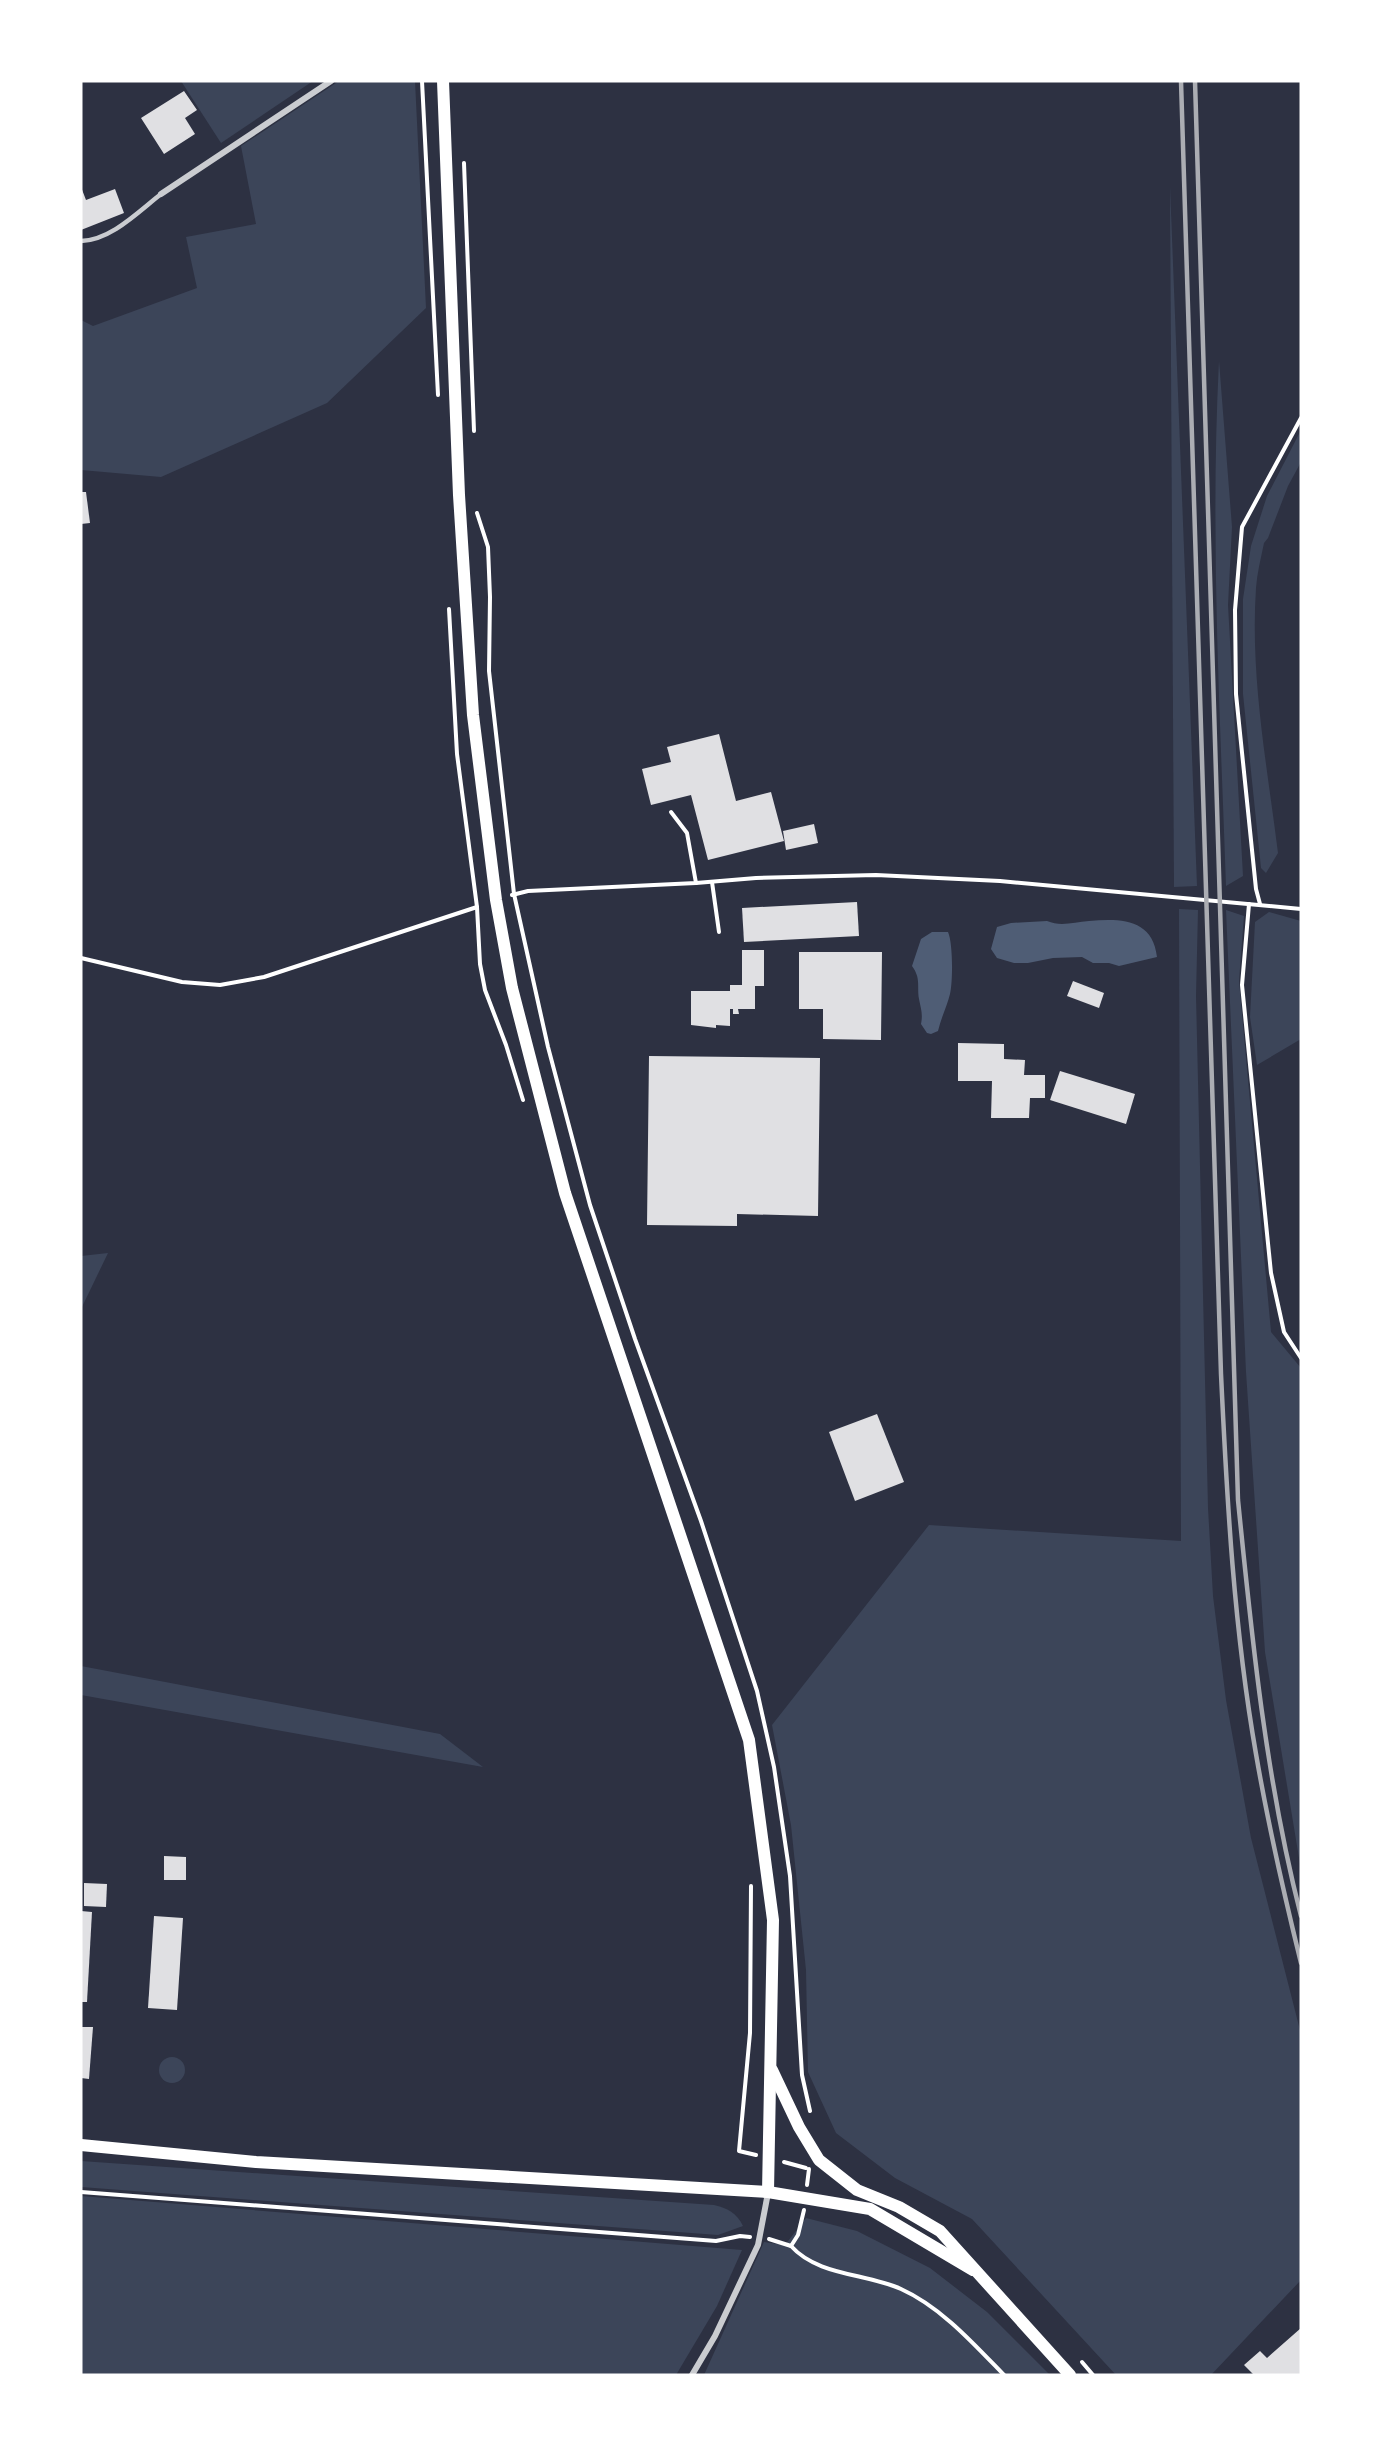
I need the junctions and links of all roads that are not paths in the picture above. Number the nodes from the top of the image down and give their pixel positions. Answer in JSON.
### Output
{"nodes":[{"id":1,"x":331,"y":81,"type":"edge"},
{"id":2,"x":443,"y":81,"type":"edge"},
{"id":3,"x":161,"y":194,"type":"joint"},
{"id":4,"x":81,"y":241,"type":"edge"},
{"id":5,"x":770,"y":2066,"type":"junction"},
{"id":6,"x":81,"y":2145,"type":"edge"},
{"id":7,"x":768,"y":2192,"type":"junction"},
{"id":8,"x":973,"y":2270,"type":"junction"},
{"id":9,"x":693,"y":2375,"type":"edge"},
{"id":10,"x":1070,"y":2375,"type":"edge"}],
"edges":[{"from":1,"to":3,"type":"street"},
{"from":2,"to":5,"type":"main road"},
{"from":3,"to":4,"type":"lane"},
{"from":5,"to":7,"type":"main road"},
{"from":5,"to":8,"type":"main road"},
{"from":6,"to":7,"type":"main road"},
{"from":7,"to":8,"type":"main road"},
{"from":7,"to":9,"type":"street"},
{"from":8,"to":10,"type":"main road"}]}
